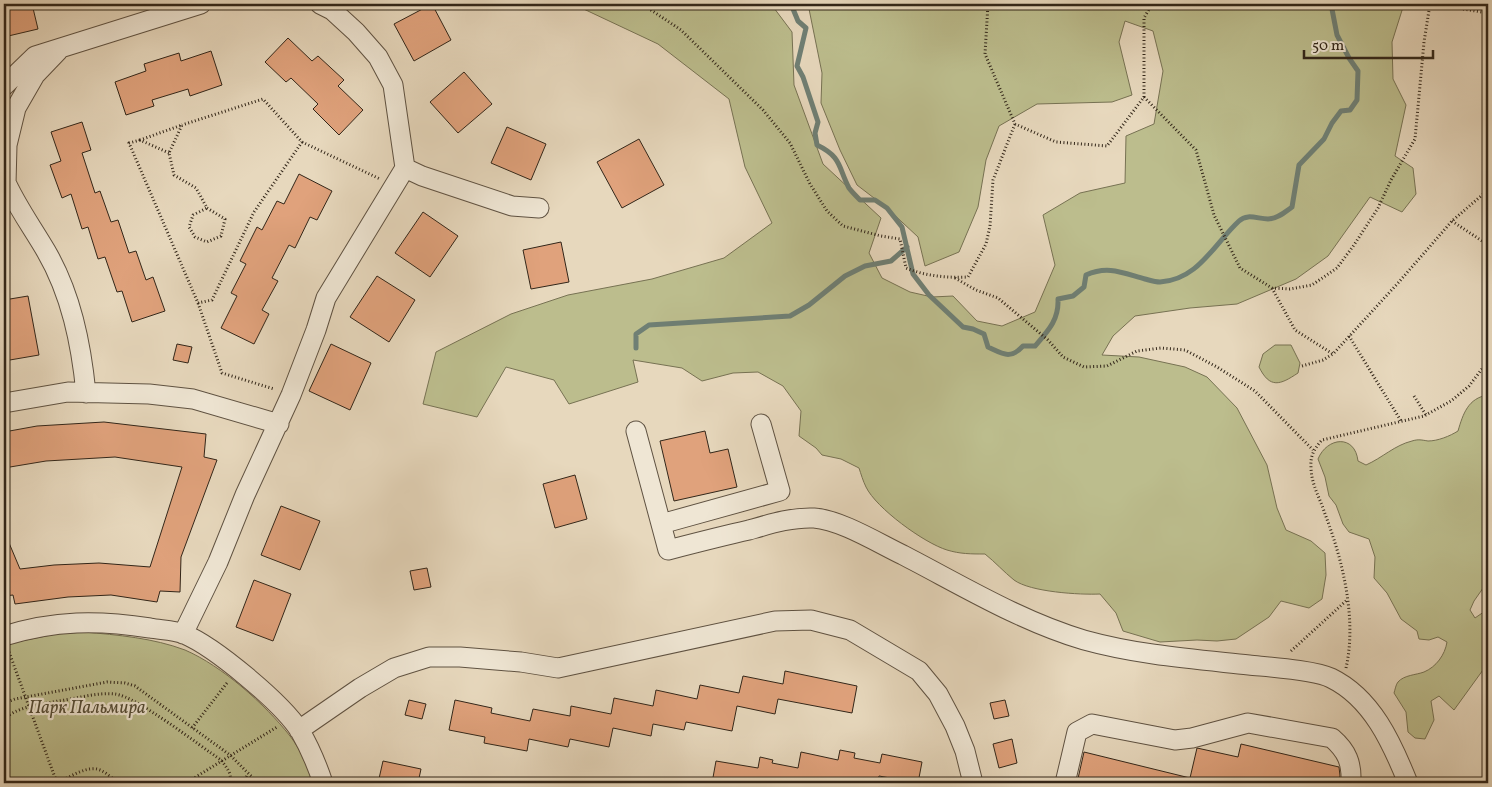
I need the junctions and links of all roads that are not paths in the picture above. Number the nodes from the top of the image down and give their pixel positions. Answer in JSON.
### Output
{"nodes":[{"id":1,"x":201,"y":4,"type":"edge"},
{"id":2,"x":320,"y":4,"type":"edge"},
{"id":3,"x":60,"y":48,"type":"junction"},
{"id":4,"x":4,"y":86,"type":"edge"},
{"id":5,"x":405,"y":168,"type":"junction"},
{"id":6,"x":5,"y":181,"type":"edge"},
{"id":7,"x":538,"y":208,"type":"dead end"},
{"id":8,"x":86,"y":393,"type":"junction"},
{"id":9,"x":4,"y":403,"type":"edge"},
{"id":10,"x":279,"y":424,"type":"junction"},
{"id":11,"x":761,"y":424,"type":"dead end"},
{"id":12,"x":636,"y":431,"type":"dead end"},
{"id":13,"x":661,"y":524,"type":"junction"},
{"id":14,"x":184,"y":634,"type":"junction"},
{"id":15,"x":5,"y":641,"type":"edge"},
{"id":16,"x":295,"y":725,"type":"junction"},
{"id":17,"x":323,"y":783,"type":"edge"},
{"id":18,"x":973,"y":783,"type":"edge"},
{"id":19,"x":1065,"y":783,"type":"edge"},
{"id":20,"x":1351,"y":783,"type":"edge"},
{"id":21,"x":1408,"y":783,"type":"edge"}],
"edges":[{"from":1,"to":3,"type":"lane"},
{"from":2,"to":5,"type":"lane"},
{"from":3,"to":4,"type":"lane"},
{"from":3,"to":6,"type":"lane"},
{"from":5,"to":7,"type":"lane"},
{"from":5,"to":10,"type":"lane"},
{"from":6,"to":8,"type":"lane"},
{"from":8,"to":9,"type":"lane"},
{"from":8,"to":10,"type":"lane"},
{"from":10,"to":14,"type":"lane"},
{"from":11,"to":13,"type":"lane"},
{"from":12,"to":13,"type":"lane"},
{"from":13,"to":21,"type":"lane"},
{"from":14,"to":15,"type":"lane"},
{"from":14,"to":16,"type":"lane"},
{"from":16,"to":17,"type":"lane"},
{"from":16,"to":18,"type":"lane"},
{"from":19,"to":20,"type":"lane"}]}
